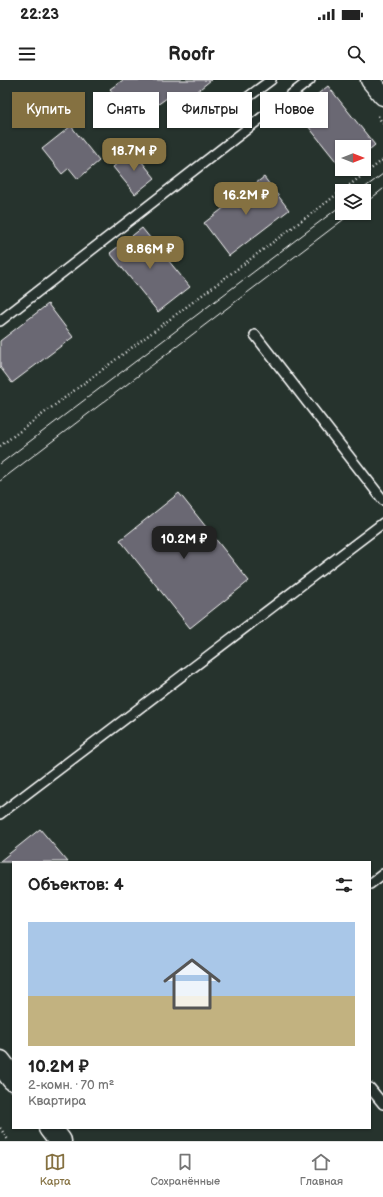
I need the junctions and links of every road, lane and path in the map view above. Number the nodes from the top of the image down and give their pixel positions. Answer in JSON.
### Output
{"nodes":[{"id":1,"x":271,"y":80,"type":"edge"},
{"id":2,"x":310,"y":80,"type":"edge"},
{"id":3,"x":370,"y":80,"type":"edge"},
{"id":4,"x":252,"y":94,"type":"edge"},
{"id":5,"x":383,"y":96,"type":"edge"},
{"id":6,"x":383,"y":160,"type":"edge"},
{"id":7,"x":0,"y":321,"type":"edge"},
{"id":8,"x":255,"y":335,"type":"dead end"},
{"id":9,"x":0,"y":446,"type":"edge"},
{"id":10,"x":383,"y":500,"type":"edge"},
{"id":11,"x":383,"y":523,"type":"edge"},
{"id":12,"x":0,"y":814,"type":"edge"},
{"id":13,"x":383,"y":874,"type":"edge"},
{"id":14,"x":371,"y":883,"type":"edge"},
{"id":15,"x":0,"y":1062,"type":"edge"},
{"id":16,"x":12,"y":1078,"type":"edge"},
{"id":17,"x":371,"y":1089,"type":"edge"},
{"id":18,"x":383,"y":1104,"type":"edge"},
{"id":19,"x":0,"y":1128,"type":"edge"},
{"id":20,"x":9,"y":1141,"type":"edge"}],
"edges":[{"from":1,"to":4,"type":"lane"},
{"from":2,"to":7,"type":"lane"},
{"from":3,"to":5,"type":"street"},
{"from":6,"to":9,"type":"path"},
{"from":8,"to":10,"type":"lane"},
{"from":11,"to":12,"type":"lane"},
{"from":13,"to":14,"type":"lane"},
{"from":15,"to":16,"type":"street"},
{"from":17,"to":18,"type":"lane"},
{"from":19,"to":20,"type":"path"}]}
